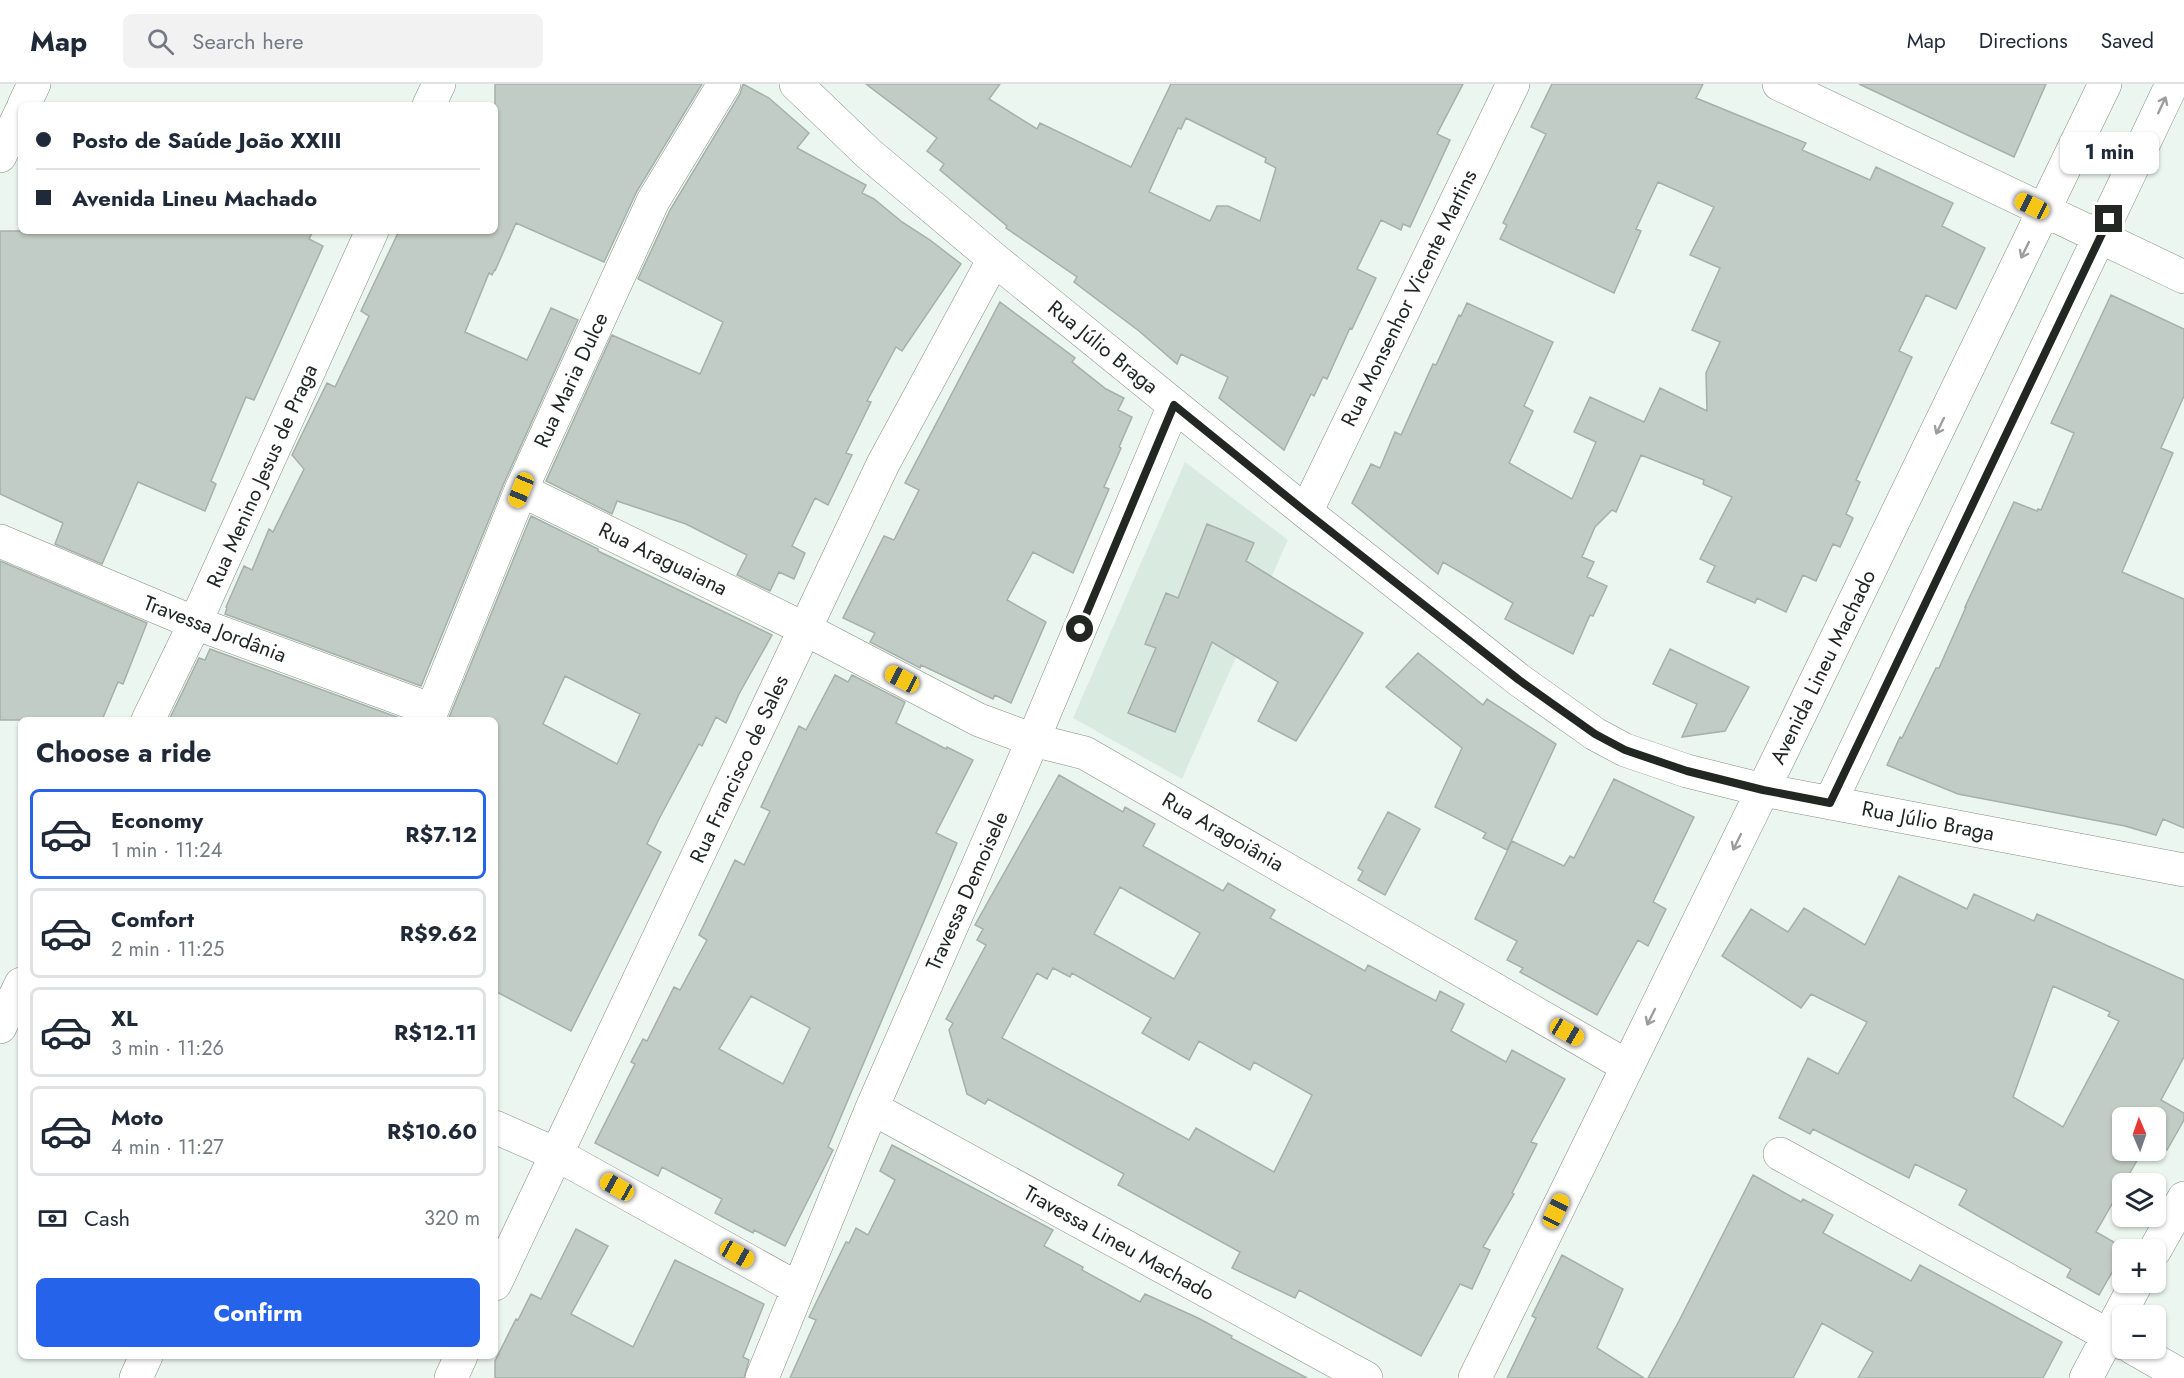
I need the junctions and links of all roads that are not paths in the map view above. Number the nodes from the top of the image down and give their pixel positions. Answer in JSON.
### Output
{"nodes":[{"id":1,"x":34,"y":84,"type":"edge"},
{"id":2,"x":439,"y":84,"type":"edge"},
{"id":3,"x":724,"y":84,"type":"edge"},
{"id":4,"x":796,"y":84,"type":"edge"},
{"id":5,"x":1513,"y":84,"type":"edge"},
{"id":6,"x":1779,"y":84,"type":"edge"},
{"id":7,"x":2105,"y":84,"type":"edge"},
{"id":8,"x":2172,"y":84,"type":"edge"},
{"id":9,"x":25,"y":102,"type":"edge"},
{"id":10,"x":430,"y":102,"type":"edge"},
{"id":11,"x":18,"y":118,"type":"edge"},
{"id":12,"x":0,"y":156,"type":"edge"},
{"id":13,"x":2044,"y":211,"type":"junction"},
{"id":14,"x":371,"y":234,"type":"edge"},
{"id":15,"x":2100,"y":238,"type":"junction"},
{"id":16,"x":994,"y":259,"type":"junction"},
{"id":17,"x":2184,"y":277,"type":"edge"},
{"id":18,"x":1174,"y":405,"type":"junction"},
{"id":19,"x":521,"y":490,"type":"junction"},
{"id":20,"x":1306,"y":512,"type":"junction"},
{"id":21,"x":0,"y":541,"type":"edge"},
{"id":22,"x":195,"y":623,"type":"junction"},
{"id":23,"x":805,"y":629,"type":"junction"},
{"id":24,"x":430,"y":715,"type":"edge"},
{"id":25,"x":149,"y":717,"type":"edge"},
{"id":26,"x":1033,"y":740,"type":"junction"},
{"id":27,"x":1763,"y":790,"type":"junction"},
{"id":28,"x":1830,"y":803,"type":"junction"},
{"id":29,"x":2184,"y":870,"type":"edge"},
{"id":30,"x":18,"y":990,"type":"edge"},
{"id":31,"x":0,"y":1027,"type":"edge"},
{"id":32,"x":1627,"y":1066,"type":"junction"},
{"id":33,"x":872,"y":1108,"type":"junction"},
{"id":34,"x":498,"y":1128,"type":"edge"},
{"id":35,"x":556,"y":1154,"type":"junction"},
{"id":36,"x":1780,"y":1154,"type":"dead end"},
{"id":37,"x":2184,"y":1198,"type":"edge"},
{"id":38,"x":2161,"y":1239,"type":"edge"},
{"id":39,"x":498,"y":1278,"type":"edge"},
{"id":40,"x":797,"y":1288,"type":"junction"},
{"id":41,"x":2112,"y":1337,"type":"edge"},
{"id":42,"x":2112,"y":1351,"type":"edge"},
{"id":43,"x":145,"y":1359,"type":"edge"},
{"id":44,"x":460,"y":1359,"type":"edge"},
{"id":45,"x":2152,"y":1359,"type":"edge"},
{"id":46,"x":2184,"y":1377,"type":"edge"},
{"id":47,"x":136,"y":1378,"type":"edge"},
{"id":48,"x":451,"y":1378,"type":"edge"},
{"id":49,"x":762,"y":1378,"type":"edge"},
{"id":50,"x":1366,"y":1378,"type":"edge"},
{"id":51,"x":1475,"y":1378,"type":"edge"},
{"id":52,"x":2086,"y":1378,"type":"edge"}],
"edges":[{"from":1,"to":9,"type":"street"},
{"from":2,"to":10,"type":"street"},
{"from":3,"to":19,"type":"street","name":"Rua Maria Dulce"},
{"from":4,"to":16,"type":"street","name":"Rua Júlio Braga"},
{"from":5,"to":20,"type":"street","name":"Rua Monsenhor Vicente Martins"},
{"from":6,"to":13,"type":"street"},
{"from":7,"to":13,"type":"street","name":"Avenida Lineu Machado"},
{"from":15,"to":8,"type":"street","one_way":true},
{"from":11,"to":12,"type":"street"},
{"from":13,"to":15,"type":"street"},
{"from":13,"to":27,"type":"street","name":"Avenida Lineu Machado","one_way":true},
{"from":14,"to":22,"type":"street","name":"Rua Menino Jesus de Praga"},
{"from":15,"to":17,"type":"street"},
{"from":15,"to":28,"type":"street"},
{"from":16,"to":18,"type":"street","name":"Rua Júlio Braga"},
{"from":16,"to":23,"type":"street","name":"Rua Francisco de Sales"},
{"from":18,"to":20,"type":"street","name":"Rua Júlio Braga"},
{"from":18,"to":26,"type":"street","name":"Travessa Demoisele"},
{"from":19,"to":23,"type":"street","name":"Rua Araguaiana"},
{"from":19,"to":24,"type":"street","name":"Rua Maria Dulce"},
{"from":20,"to":27,"type":"street","name":"Rua Júlio Braga"},
{"from":21,"to":22,"type":"street","name":"Travessa Jordânia"},
{"from":22,"to":24,"type":"street","name":"Travessa Jordânia"},
{"from":22,"to":25,"type":"street","name":"Rua Menino Jesus de Praga"},
{"from":23,"to":26,"type":"street","name":"Rua Aragoiânia"},
{"from":23,"to":35,"type":"street","name":"Rua Francisco de Sales"},
{"from":26,"to":32,"type":"street","name":"Rua Aragoiânia"},
{"from":26,"to":33,"type":"street","name":"Travessa Demoisele"},
{"from":27,"to":28,"type":"street","name":"Rua Júlio Braga"},
{"from":27,"to":32,"type":"street","name":"Avenida Lineu Machado","one_way":true},
{"from":28,"to":29,"type":"street","name":"Rua Júlio Braga"},
{"from":30,"to":31,"type":"street"},
{"from":32,"to":51,"type":"street","name":"Avenida Lineu Machado"},
{"from":33,"to":40,"type":"street","name":"Travessa Demoisele"},
{"from":33,"to":50,"type":"street","name":"Travessa Lineu Machado"},
{"from":34,"to":35,"type":"street"},
{"from":35,"to":39,"type":"street","name":"Rua Francisco de Sales"},
{"from":35,"to":40,"type":"street"},
{"from":36,"to":41,"type":"street"},
{"from":37,"to":38,"type":"street"},
{"from":40,"to":49,"type":"street","name":"Travessa Demoisele"},
{"from":42,"to":52,"type":"street"},
{"from":43,"to":47,"type":"street"},
{"from":44,"to":48,"type":"street"},
{"from":45,"to":46,"type":"street"}]}
